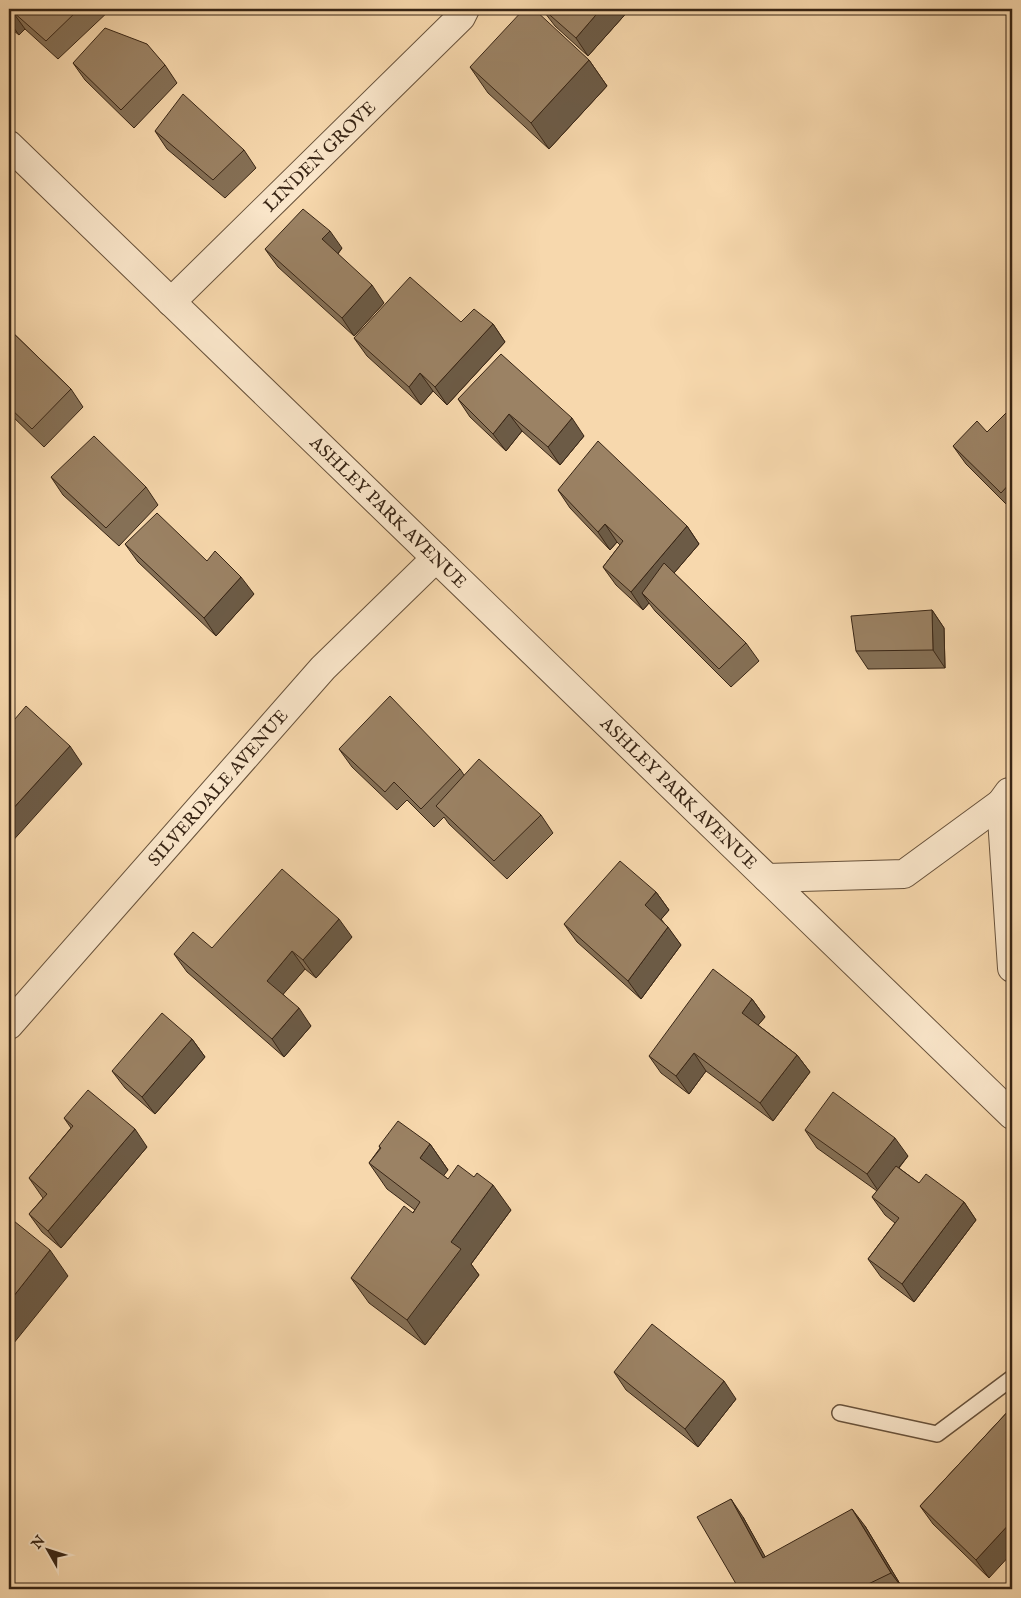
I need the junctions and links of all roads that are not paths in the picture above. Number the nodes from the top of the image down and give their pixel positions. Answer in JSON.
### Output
{"nodes":[{"id":1,"x":465,"y":9,"type":"edge"},
{"id":2,"x":9,"y":145,"type":"edge"},
{"id":3,"x":171,"y":302,"type":"junction"},
{"id":4,"x":436,"y":558,"type":"junction"},
{"id":5,"x":1007,"y":796,"type":"edge"},
{"id":6,"x":767,"y":878,"type":"junction"},
{"id":7,"x":1012,"y":968,"type":"edge"},
{"id":8,"x":9,"y":1025,"type":"edge"},
{"id":9,"x":1012,"y":1115,"type":"edge"},
{"id":10,"x":1012,"y":1378,"type":"edge"},
{"id":11,"x":840,"y":1413,"type":"dead end"}],
"edges":[{"from":1,"to":3,"type":"street","name":"LINDEN GROVE"},
{"from":2,"to":3,"type":"street","name":"ASHLEY PARK AVENUE"},
{"from":3,"to":4,"type":"street","name":"ASHLEY PARK AVENUE"},
{"from":4,"to":6,"type":"street","name":"ASHLEY PARK AVENUE"},
{"from":4,"to":8,"type":"street","name":"SILVERDALE AVENUE"},
{"from":5,"to":6,"type":"street","name":"ASHLEY PARK AVENUE"},
{"from":5,"to":7,"type":"street","name":"ASHLEY PARK AVENUE"},
{"from":6,"to":9,"type":"street","name":"ASHLEY PARK AVENUE"},
{"from":10,"to":11,"type":"lane"}]}
